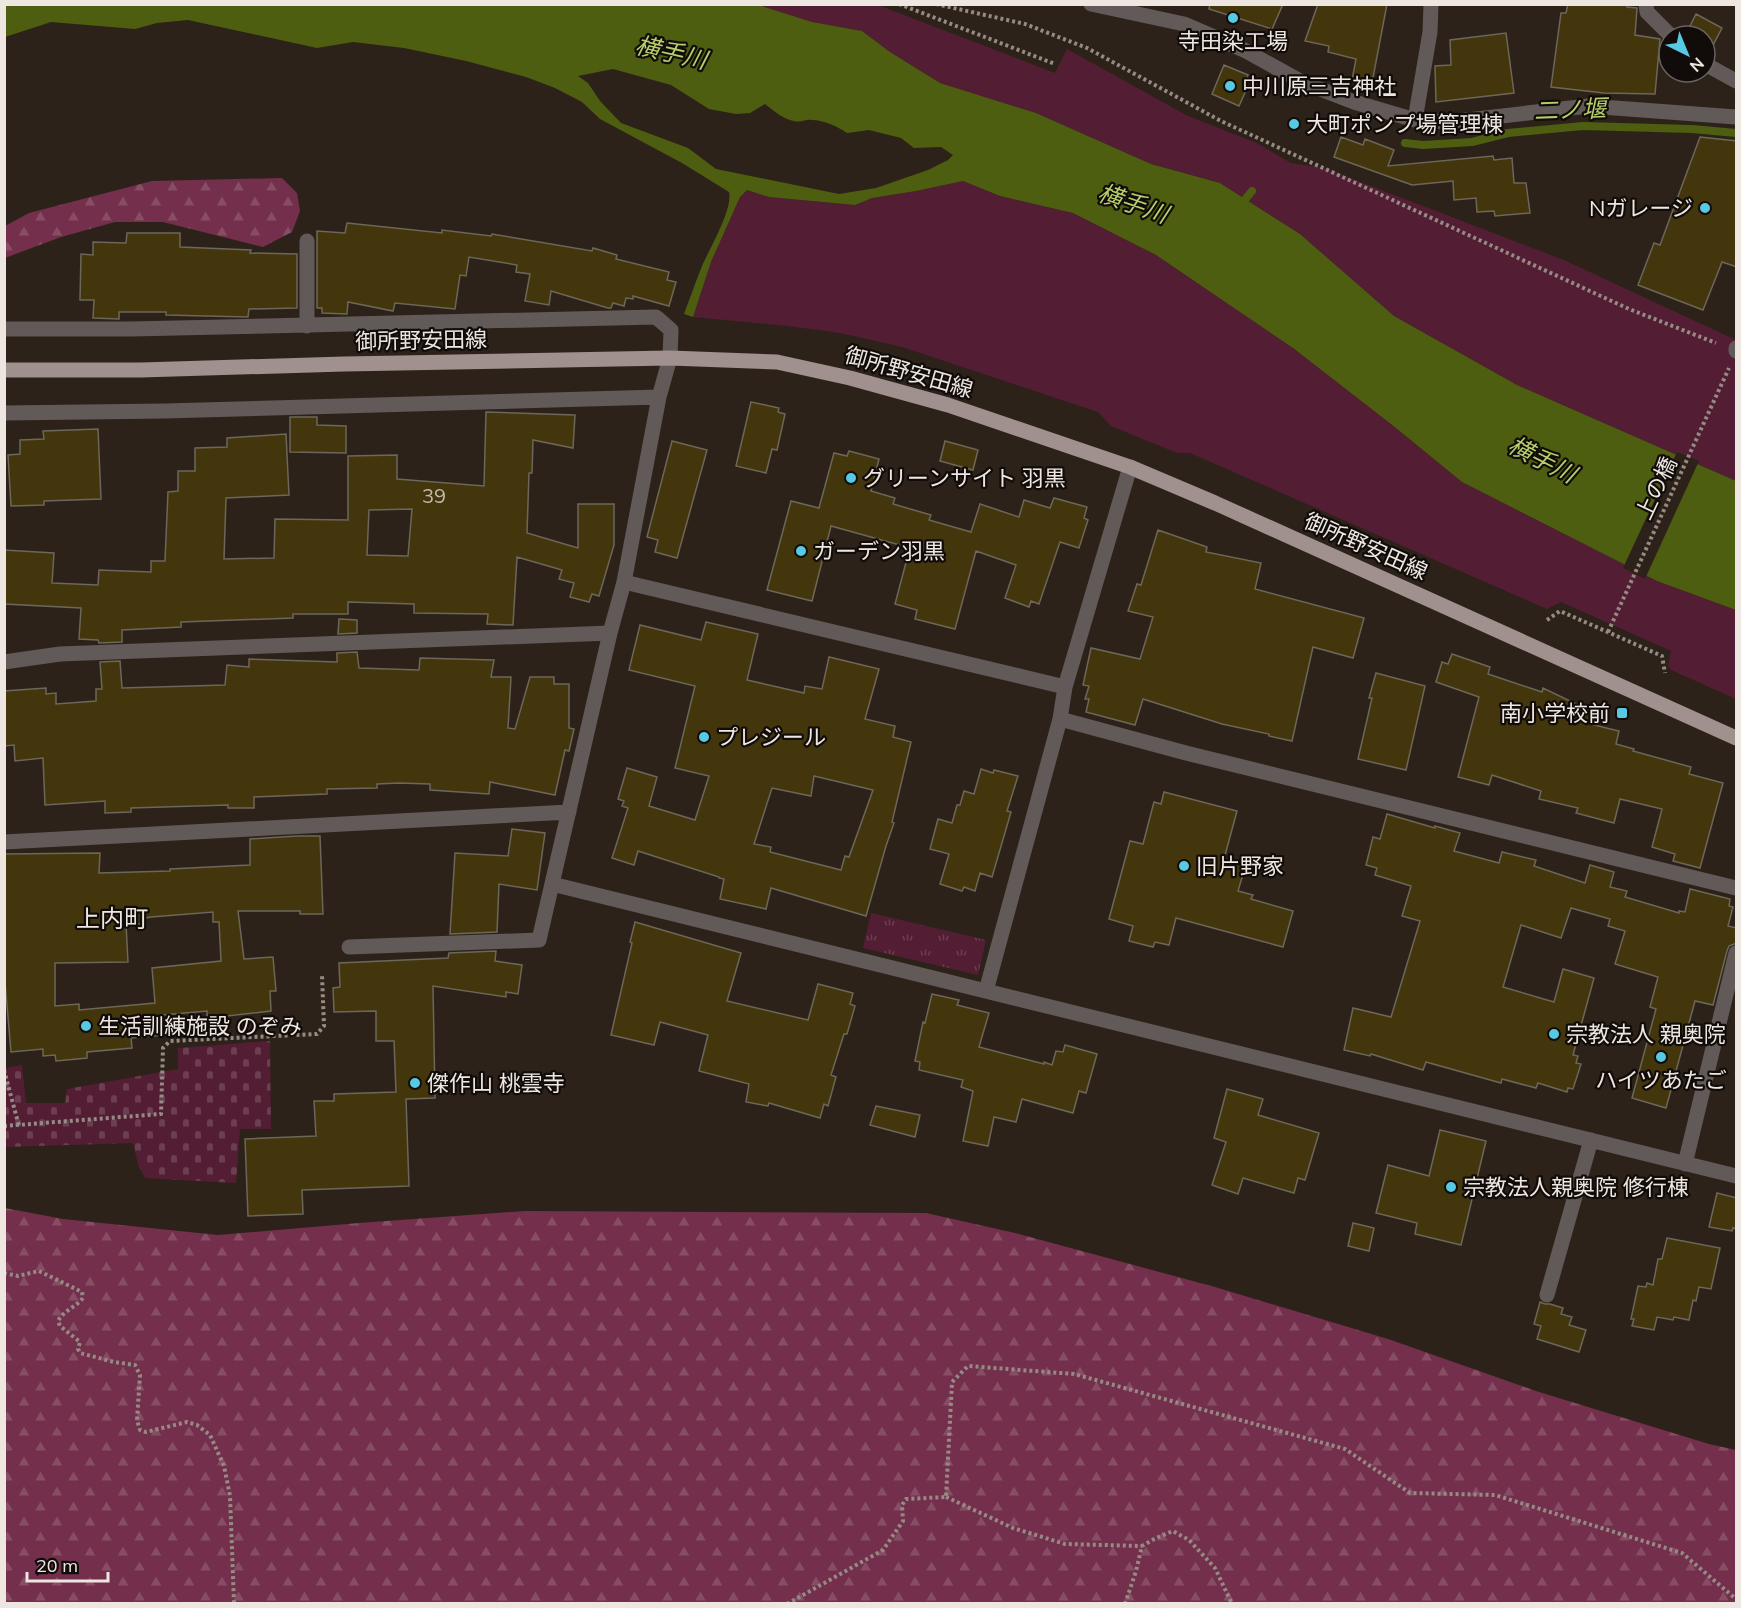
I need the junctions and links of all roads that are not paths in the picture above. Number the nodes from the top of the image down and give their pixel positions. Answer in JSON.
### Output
{"nodes":[{"id":1,"x":1091,"y":4,"type":"edge"},
{"id":2,"x":1431,"y":4,"type":"edge"},
{"id":3,"x":1646,"y":4,"type":"edge"},
{"id":4,"x":1659,"y":24,"type":"edge"},
{"id":5,"x":1717,"y":70,"type":"edge"},
{"id":6,"x":1737,"y":81,"type":"edge"},
{"id":7,"x":1737,"y":117,"type":"edge"},
{"id":8,"x":1415,"y":120,"type":"junction"},
{"id":9,"x":307,"y":241,"type":"dead end"},
{"id":10,"x":307,"y":326,"type":"junction"},
{"id":11,"x":4,"y":329,"type":"edge"},
{"id":12,"x":670,"y":358,"type":"junction"},
{"id":13,"x":4,"y":370,"type":"edge"},
{"id":14,"x":659,"y":398,"type":"junction"},
{"id":15,"x":4,"y":413,"type":"edge"},
{"id":16,"x":1130,"y":467,"type":"junction"},
{"id":17,"x":624,"y":582,"type":"junction"},
{"id":18,"x":610,"y":633,"type":"junction"},
{"id":19,"x":4,"y":662,"type":"edge"},
{"id":20,"x":1065,"y":687,"type":"junction"},
{"id":21,"x":1060,"y":719,"type":"junction"},
{"id":22,"x":1737,"y":738,"type":"edge"},
{"id":23,"x":569,"y":812,"type":"junction"},
{"id":24,"x":4,"y":842,"type":"edge"},
{"id":25,"x":552,"y":884,"type":"junction"},
{"id":26,"x":1737,"y":888,"type":"edge"},
{"id":27,"x":349,"y":947,"type":"dead end"},
{"id":28,"x":1737,"y":953,"type":"edge"},
{"id":29,"x":986,"y":991,"type":"junction"},
{"id":30,"x":1591,"y":1140,"type":"junction"},
{"id":31,"x":1685,"y":1164,"type":"junction"},
{"id":32,"x":1737,"y":1176,"type":"edge"},
{"id":33,"x":1547,"y":1295,"type":"dead end"}],
"edges":[{"from":1,"to":8,"type":"street"},
{"from":2,"to":8,"type":"street"},
{"from":3,"to":4,"type":"street"},
{"from":5,"to":6,"type":"street"},
{"from":7,"to":8,"type":"street"},
{"from":9,"to":10,"type":"street"},
{"from":10,"to":11,"type":"street"},
{"from":10,"to":12,"type":"street"},
{"from":12,"to":13,"type":"main road","name":"御所野安田線"},
{"from":12,"to":14,"type":"street"},
{"from":12,"to":16,"type":"main road","name":"御所野安田線"},
{"from":14,"to":15,"type":"street"},
{"from":14,"to":17,"type":"street"},
{"from":16,"to":20,"type":"street"},
{"from":16,"to":22,"type":"main road","name":"御所野安田線"},
{"from":17,"to":18,"type":"street"},
{"from":17,"to":20,"type":"street"},
{"from":18,"to":19,"type":"street"},
{"from":18,"to":23,"type":"street"},
{"from":20,"to":21,"type":"street"},
{"from":21,"to":26,"type":"street"},
{"from":21,"to":29,"type":"street"},
{"from":23,"to":24,"type":"street"},
{"from":23,"to":25,"type":"street"},
{"from":25,"to":27,"type":"street"},
{"from":25,"to":29,"type":"street"},
{"from":28,"to":31,"type":"street"},
{"from":29,"to":30,"type":"street"},
{"from":30,"to":31,"type":"street"},
{"from":30,"to":33,"type":"street"},
{"from":31,"to":32,"type":"street"}]}
